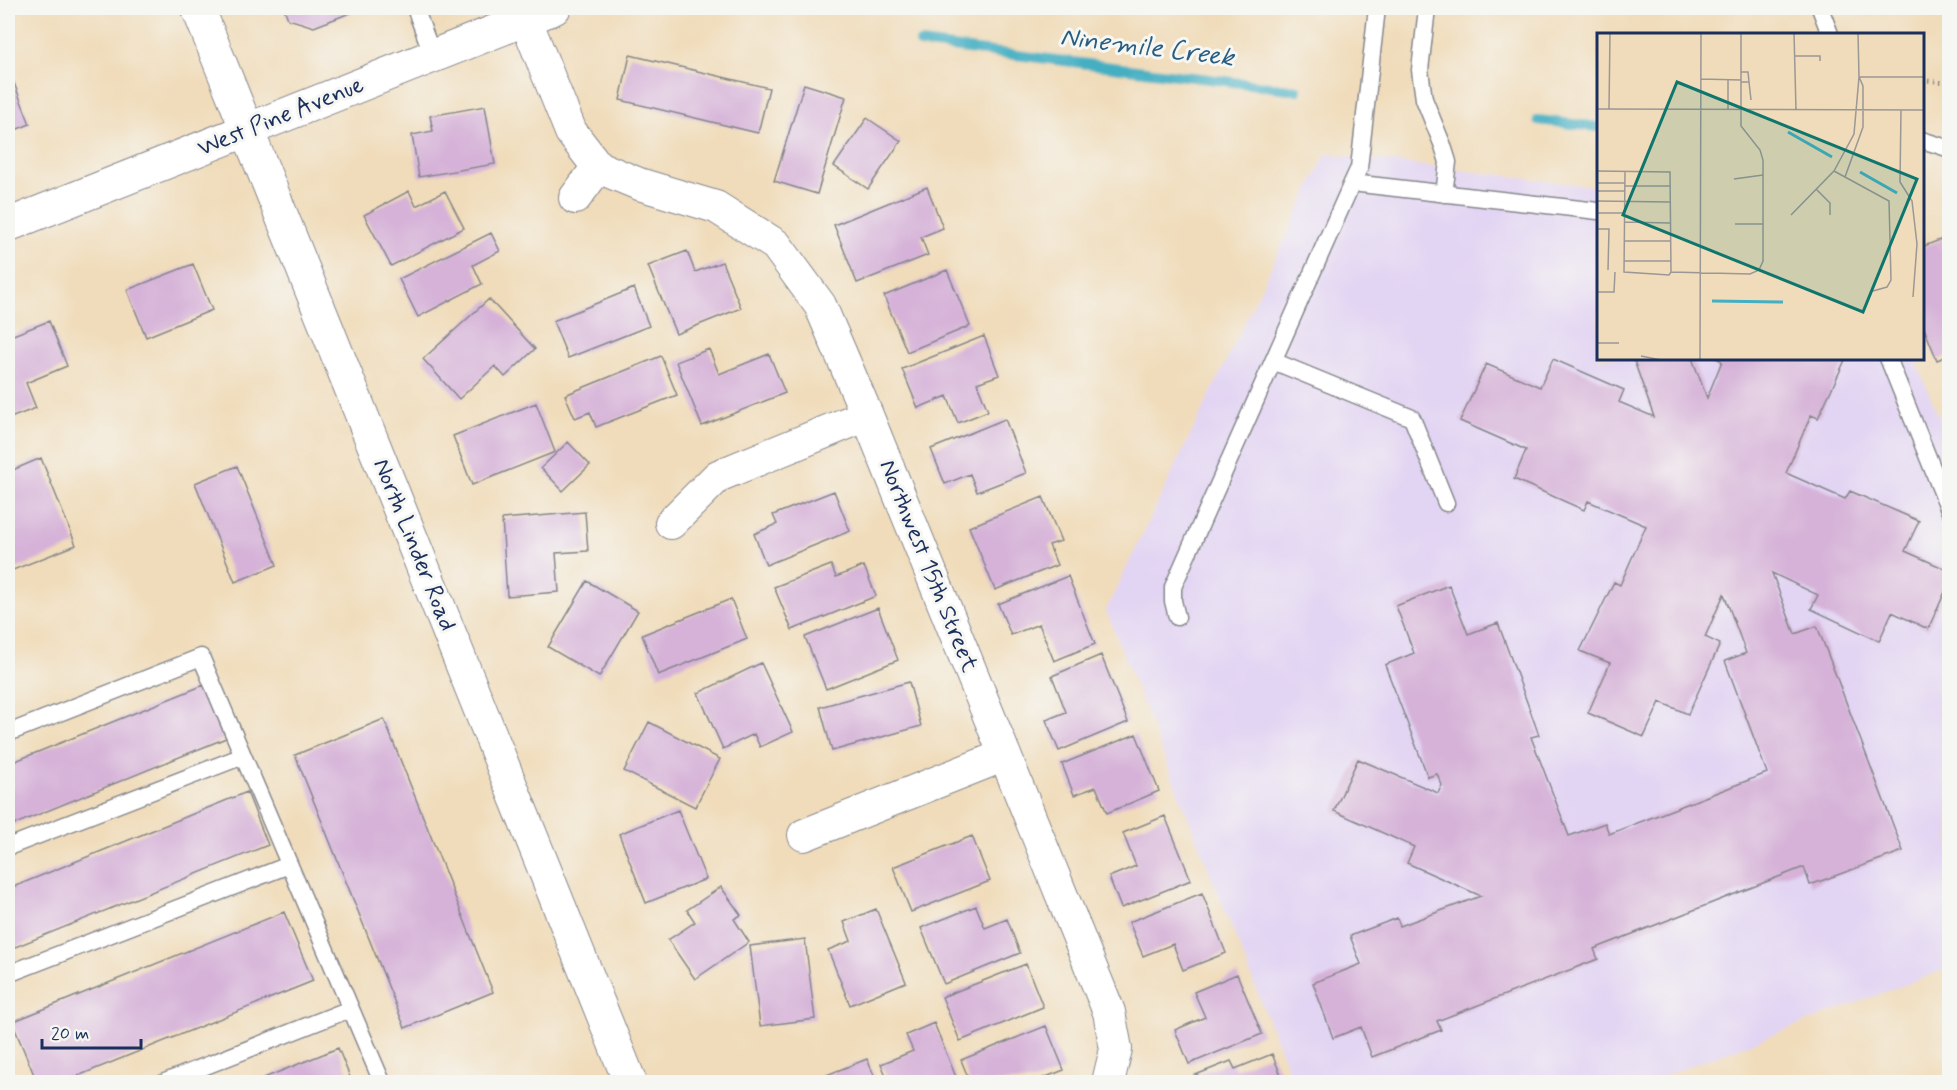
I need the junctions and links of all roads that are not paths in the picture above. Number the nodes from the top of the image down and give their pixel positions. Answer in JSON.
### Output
{"nodes":[{"id":1,"x":198,"y":8,"type":"edge"},
{"id":2,"x":415,"y":8,"type":"edge"},
{"id":3,"x":1377,"y":8,"type":"edge"},
{"id":4,"x":1427,"y":8,"type":"edge"},
{"id":5,"x":1820,"y":8,"type":"edge"},
{"id":6,"x":533,"y":11,"type":"edge"},
{"id":7,"x":1830,"y":33,"type":"edge"},
{"id":8,"x":433,"y":56,"type":"junction"},
{"id":9,"x":246,"y":131,"type":"junction"},
{"id":10,"x":1924,"y":140,"type":"edge"},
{"id":11,"x":1950,"y":149,"type":"edge"},
{"id":12,"x":598,"y":167,"type":"junction"},
{"id":13,"x":1352,"y":183,"type":"junction"},
{"id":14,"x":1444,"y":194,"type":"junction"},
{"id":15,"x":575,"y":198,"type":"dead end"},
{"id":16,"x":1597,"y":211,"type":"edge"},
{"id":17,"x":8,"y":225,"type":"edge"},
{"id":18,"x":1889,"y":360,"type":"edge"},
{"id":19,"x":1273,"y":361,"type":"junction"},
{"id":20,"x":867,"y":415,"type":"junction"},
{"id":21,"x":1446,"y":503,"type":"dead end"},
{"id":22,"x":1950,"y":512,"type":"edge"},
{"id":23,"x":671,"y":522,"type":"dead end"},
{"id":24,"x":1177,"y":616,"type":"dead end"},
{"id":25,"x":8,"y":733,"type":"edge"},
{"id":26,"x":1005,"y":755,"type":"junction"},
{"id":27,"x":243,"y":756,"type":"junction"},
{"id":28,"x":804,"y":835,"type":"dead end"},
{"id":29,"x":8,"y":847,"type":"edge"},
{"id":30,"x":289,"y":866,"type":"junction"},
{"id":31,"x":8,"y":974,"type":"edge"},
{"id":32,"x":350,"y":1009,"type":"junction"},
{"id":33,"x":165,"y":1083,"type":"edge"},
{"id":34,"x":381,"y":1083,"type":"edge"},
{"id":35,"x":630,"y":1083,"type":"edge"},
{"id":36,"x":1108,"y":1083,"type":"edge"}],
"edges":[{"from":1,"to":9,"type":"main road","name":"North Linder Road"},
{"from":2,"to":8,"type":"lane"},
{"from":3,"to":13,"type":"lane"},
{"from":4,"to":14,"type":"lane"},
{"from":5,"to":7,"type":"lane"},
{"from":6,"to":8,"type":"main road","name":"West Pine Avenue"},
{"from":6,"to":12,"type":"street","name":"Northwest 15th Street"},
{"from":8,"to":9,"type":"main road","name":"West Pine Avenue"},
{"from":9,"to":17,"type":"main road","name":"West Pine Avenue"},
{"from":9,"to":35,"type":"main road","name":"North Linder Road"},
{"from":10,"to":11,"type":"lane"},
{"from":12,"to":15,"type":"street"},
{"from":12,"to":20,"type":"street","name":"Northwest 15th Street"},
{"from":13,"to":14,"type":"lane"},
{"from":13,"to":19,"type":"lane"},
{"from":14,"to":16,"type":"lane"},
{"from":18,"to":22,"type":"lane"},
{"from":19,"to":21,"type":"lane"},
{"from":19,"to":24,"type":"lane"},
{"from":20,"to":23,"type":"street"},
{"from":20,"to":26,"type":"street","name":"Northwest 15th Street"},
{"from":25,"to":27,"type":"lane"},
{"from":26,"to":28,"type":"street"},
{"from":26,"to":36,"type":"street","name":"Northwest 15th Street"},
{"from":27,"to":29,"type":"lane"},
{"from":27,"to":30,"type":"lane"},
{"from":30,"to":31,"type":"lane"},
{"from":30,"to":32,"type":"lane"},
{"from":32,"to":33,"type":"lane"},
{"from":32,"to":34,"type":"lane"}]}
